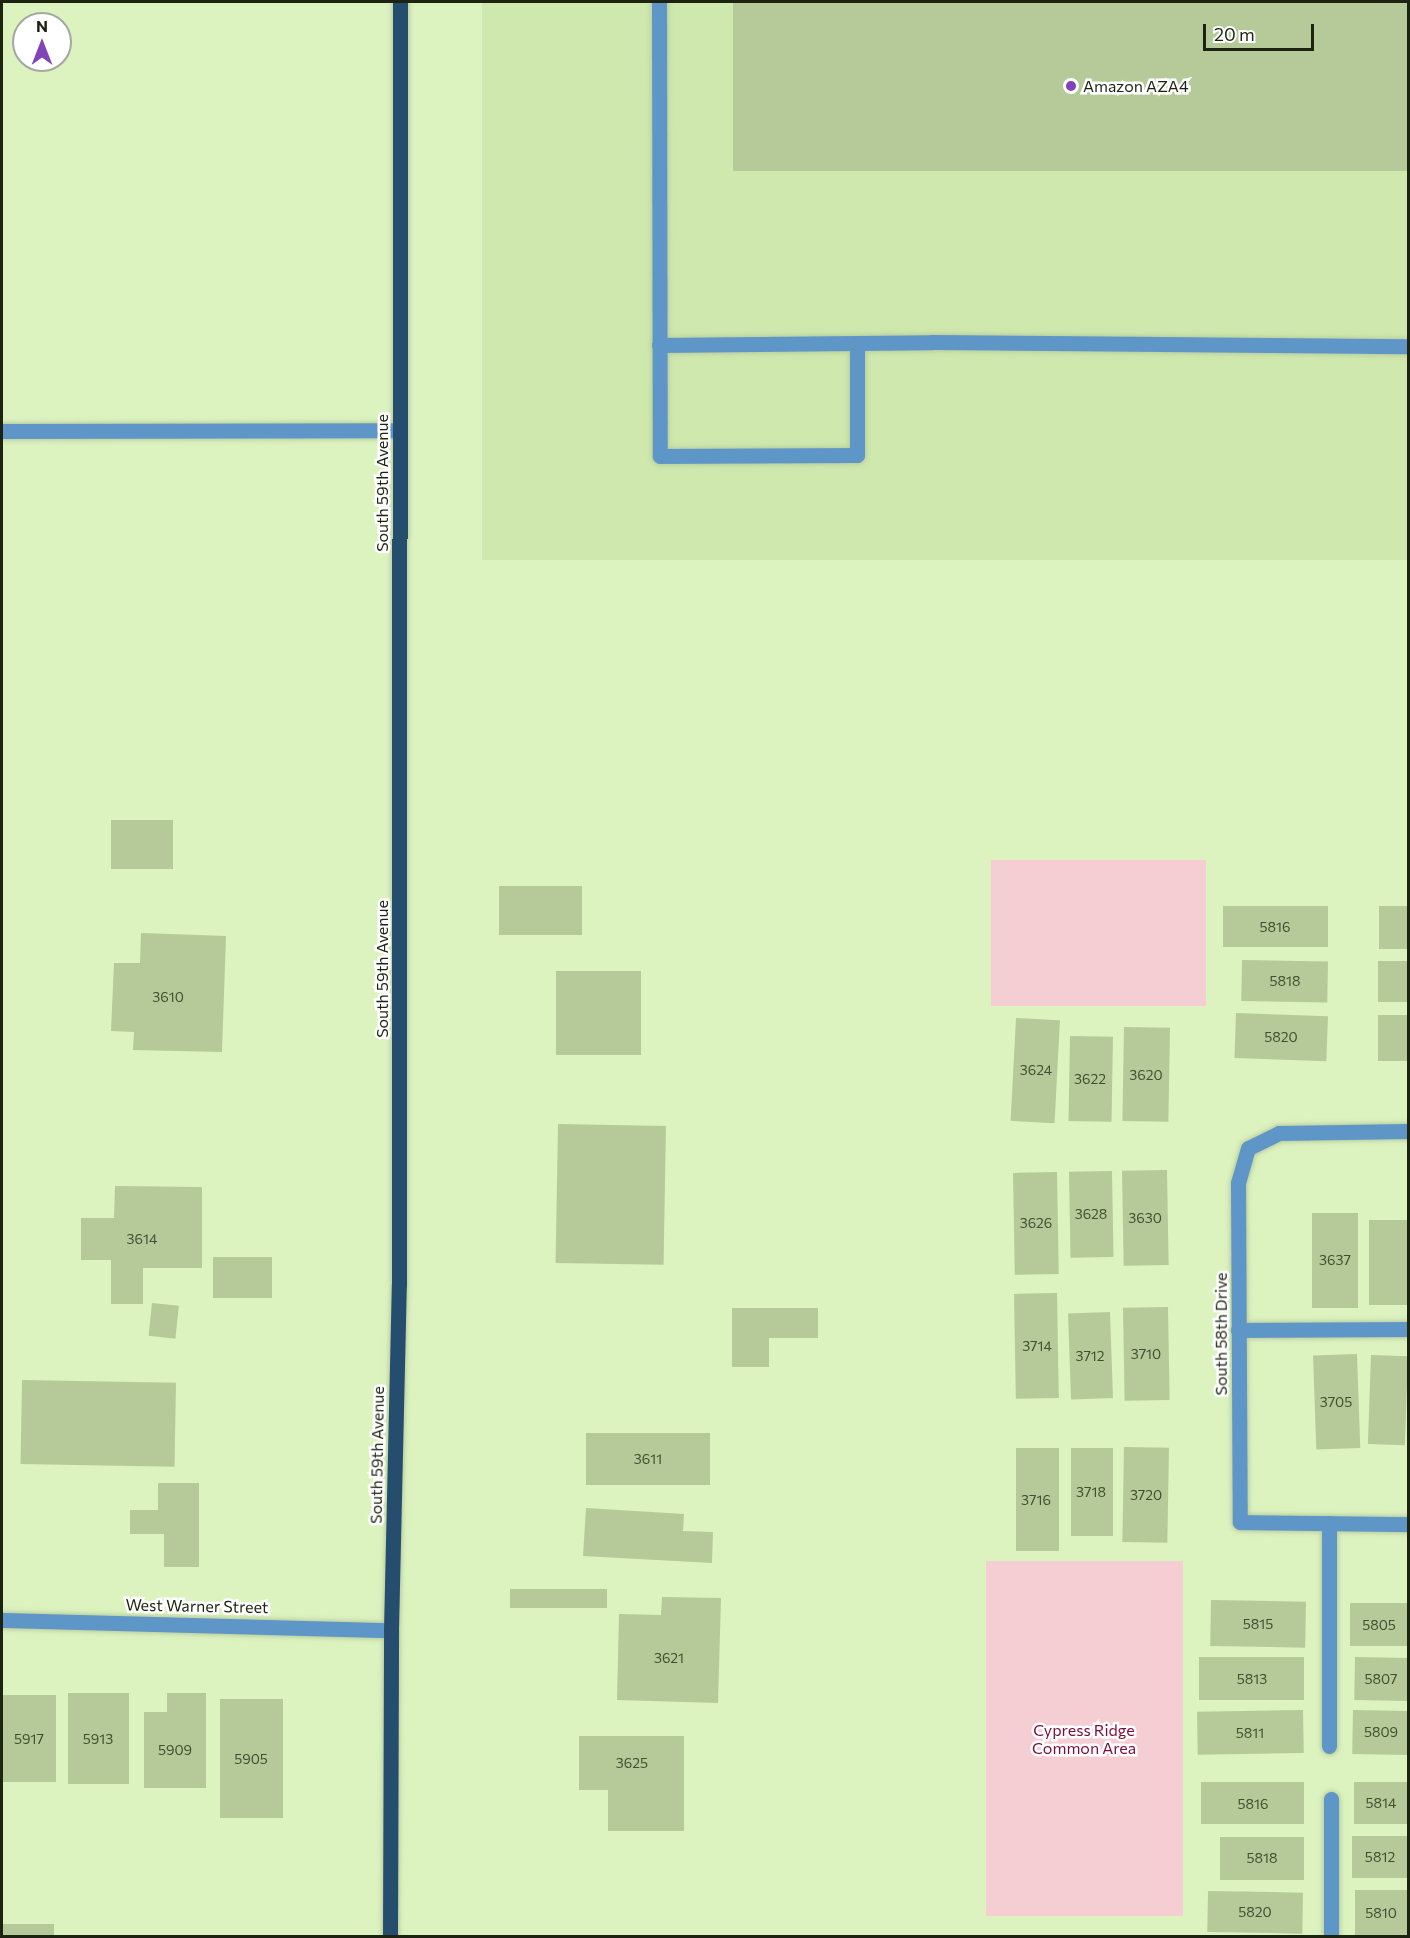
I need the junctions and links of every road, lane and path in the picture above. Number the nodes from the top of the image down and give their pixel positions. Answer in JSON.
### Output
{"nodes":[{"id":1,"x":400,"y":2,"type":"edge"},
{"id":2,"x":659,"y":2,"type":"edge"},
{"id":3,"x":857,"y":344,"type":"junction"},
{"id":4,"x":659,"y":345,"type":"junction"},
{"id":5,"x":1408,"y":346,"type":"edge"},
{"id":6,"x":400,"y":430,"type":"junction"},
{"id":7,"x":2,"y":431,"type":"edge"},
{"id":8,"x":1408,"y":1131,"type":"edge"},
{"id":9,"x":1408,"y":1329,"type":"edge"},
{"id":10,"x":1238,"y":1330,"type":"junction"},
{"id":11,"x":1329,"y":1523,"type":"junction"},
{"id":12,"x":1408,"y":1524,"type":"edge"},
{"id":13,"x":2,"y":1620,"type":"edge"},
{"id":14,"x":392,"y":1630,"type":"junction"},
{"id":15,"x":1329,"y":1746,"type":"dead end"},
{"id":16,"x":1331,"y":1799,"type":"dead end"},
{"id":17,"x":390,"y":1936,"type":"edge"},
{"id":18,"x":1331,"y":1936,"type":"edge"}],
"edges":[{"from":1,"to":6,"type":"main road","name":"South 59th Avenue"},
{"from":2,"to":4,"type":"street"},
{"from":3,"to":4,"type":"street"},
{"from":3,"to":4,"type":"street"},
{"from":3,"to":5,"type":"street"},
{"from":6,"to":7,"type":"street"},
{"from":6,"to":14,"type":"main road","name":"South 59th Avenue"},
{"from":8,"to":10,"type":"street","name":"South 58th Drive"},
{"from":9,"to":10,"type":"street"},
{"from":10,"to":11,"type":"street","name":"South 58th Drive"},
{"from":11,"to":12,"type":"street"},
{"from":11,"to":15,"type":"street"},
{"from":13,"to":14,"type":"street","name":"West Warner Street"},
{"from":14,"to":17,"type":"main road","name":"South 59th Avenue"},
{"from":16,"to":18,"type":"street"}]}
